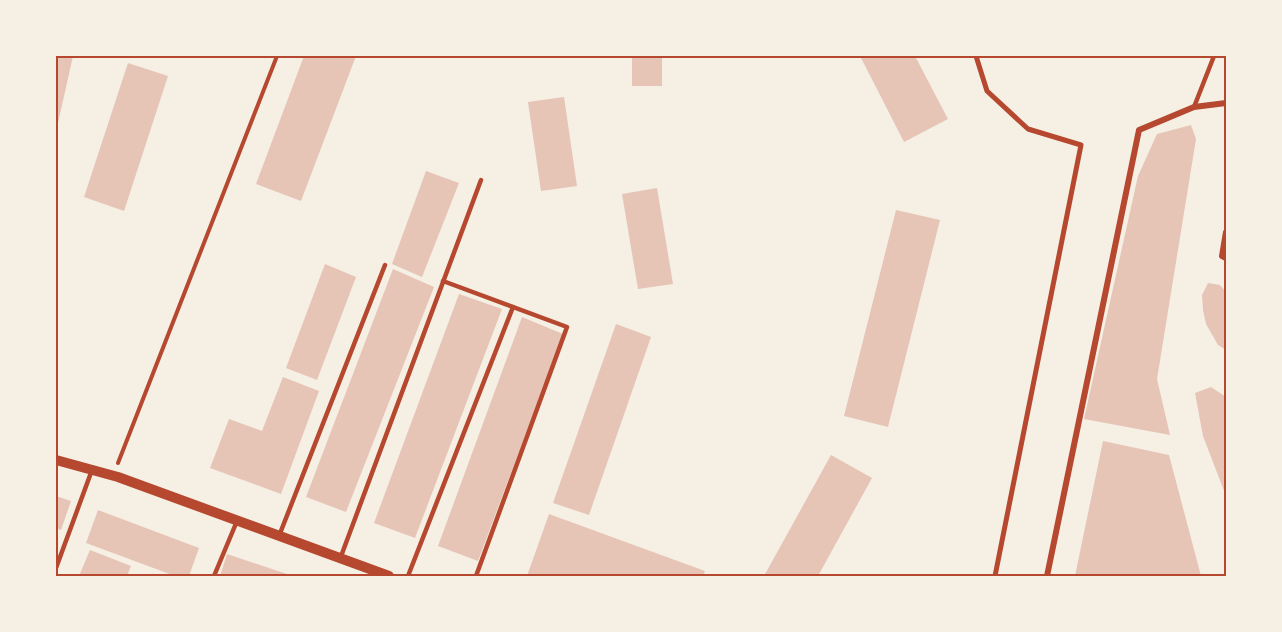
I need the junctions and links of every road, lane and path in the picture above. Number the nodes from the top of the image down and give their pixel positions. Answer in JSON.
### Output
{"nodes":[{"id":1,"x":277,"y":56,"type":"edge"},
{"id":2,"x":976,"y":56,"type":"edge"},
{"id":3,"x":1214,"y":56,"type":"edge"},
{"id":4,"x":1227,"y":103,"type":"edge"},
{"id":5,"x":1194,"y":107,"type":"junction"},
{"id":6,"x":481,"y":180,"type":"dead end"},
{"id":7,"x":1227,"y":232,"type":"edge"},
{"id":8,"x":1227,"y":258,"type":"edge"},
{"id":9,"x":385,"y":265,"type":"dead end"},
{"id":10,"x":443,"y":281,"type":"junction"},
{"id":11,"x":513,"y":307,"type":"junction"},
{"id":12,"x":56,"y":460,"type":"edge"},
{"id":13,"x":92,"y":470,"type":"junction"},
{"id":14,"x":112,"y":476,"type":"junction"},
{"id":15,"x":237,"y":520,"type":"junction"},
{"id":16,"x":279,"y":536,"type":"junction"},
{"id":17,"x":340,"y":559,"type":"junction"},
{"id":18,"x":56,"y":568,"type":"edge"},
{"id":19,"x":214,"y":576,"type":"edge"},
{"id":20,"x":389,"y":576,"type":"edge"},
{"id":21,"x":408,"y":576,"type":"edge"},
{"id":22,"x":476,"y":576,"type":"edge"},
{"id":23,"x":995,"y":576,"type":"edge"},
{"id":24,"x":1047,"y":576,"type":"edge"}],
"edges":[{"from":1,"to":14,"type":"path"},
{"from":2,"to":23,"type":"street"},
{"from":3,"to":5,"type":"lane"},
{"from":4,"to":5,"type":"street"},
{"from":5,"to":24,"type":"street"},
{"from":6,"to":10,"type":"lane"},
{"from":7,"to":8,"type":"street"},
{"from":9,"to":16,"type":"lane"},
{"from":10,"to":11,"type":"lane"},
{"from":10,"to":17,"type":"lane"},
{"from":11,"to":21,"type":"lane"},
{"from":11,"to":22,"type":"lane"},
{"from":12,"to":13,"type":"street"},
{"from":13,"to":14,"type":"street"},
{"from":13,"to":18,"type":"lane"},
{"from":14,"to":15,"type":"street"},
{"from":15,"to":16,"type":"street"},
{"from":15,"to":19,"type":"lane"},
{"from":16,"to":17,"type":"street"},
{"from":17,"to":20,"type":"street"}]}
